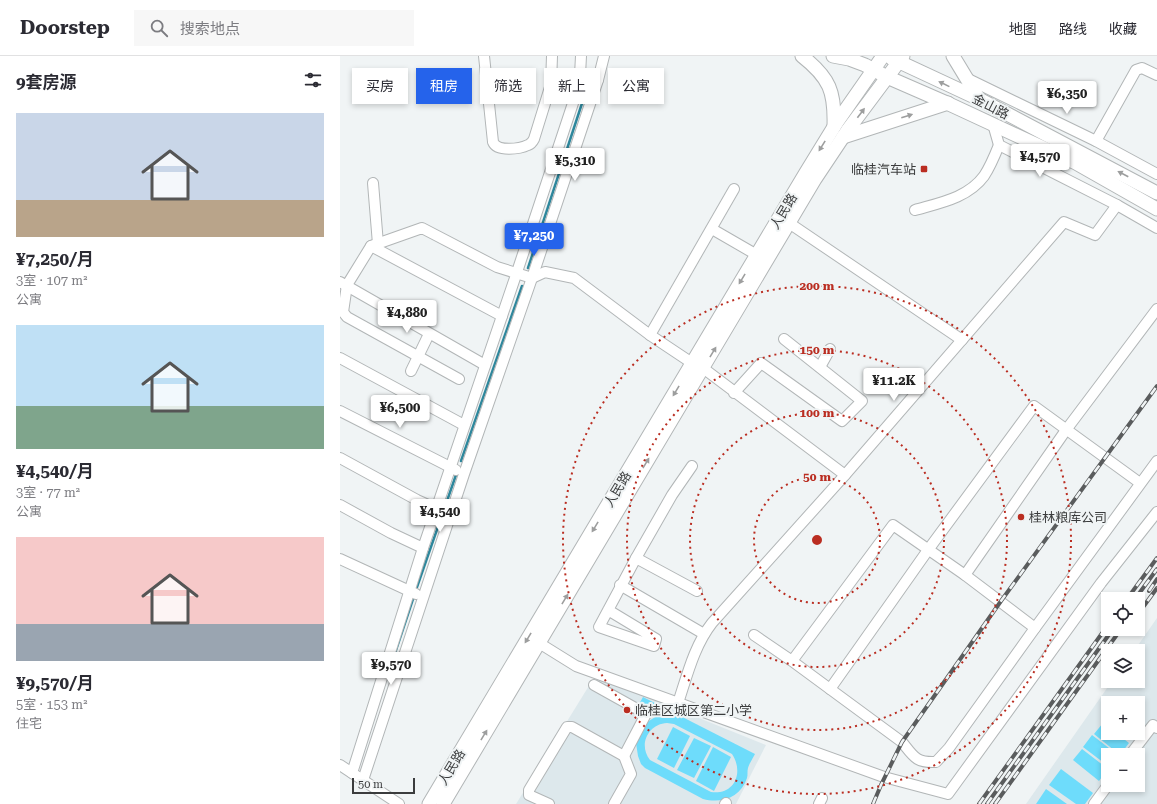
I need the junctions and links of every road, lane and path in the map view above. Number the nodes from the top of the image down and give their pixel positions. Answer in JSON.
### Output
{"nodes":[{"id":1,"x":484,"y":56,"type":"edge"},
{"id":2,"x":552,"y":56,"type":"edge"},
{"id":3,"x":581,"y":56,"type":"edge"},
{"id":4,"x":604,"y":56,"type":"edge"},
{"id":5,"x":802,"y":56,"type":"edge"},
{"id":6,"x":833,"y":56,"type":"edge"},
{"id":7,"x":883,"y":56,"type":"edge"},
{"id":8,"x":953,"y":56,"type":"edge"},
{"id":9,"x":896,"y":58,"type":"edge"},
{"id":10,"x":580,"y":68,"type":"edge"},
{"id":11,"x":875,"y":69,"type":"junction"},
{"id":12,"x":600,"y":72,"type":"edge"},
{"id":13,"x":1157,"y":75,"type":"edge"},
{"id":14,"x":887,"y":77,"type":"junction"},
{"id":15,"x":966,"y":78,"type":"junction"},
{"id":16,"x":978,"y":99,"type":"junction"},
{"id":17,"x":948,"y":103,"type":"junction"},
{"id":18,"x":573,"y":104,"type":"edge"},
{"id":19,"x":590,"y":104,"type":"edge"},
{"id":20,"x":993,"y":124,"type":"junction"},
{"id":21,"x":834,"y":126,"type":"junction"},
{"id":22,"x":843,"y":137,"type":"junction"},
{"id":23,"x":1096,"y":141,"type":"junction"},
{"id":24,"x":1000,"y":145,"type":"junction"},
{"id":25,"x":1157,"y":174,"type":"edge"},
{"id":26,"x":810,"y":176,"type":"junction"},
{"id":27,"x":373,"y":183,"type":"dead end"},
{"id":28,"x":734,"y":189,"type":"dead end"},
{"id":29,"x":1157,"y":192,"type":"edge"},
{"id":30,"x":1117,"y":205,"type":"junction"},
{"id":31,"x":1157,"y":209,"type":"edge"},
{"id":32,"x":915,"y":210,"type":"dead end"},
{"id":33,"x":789,"y":223,"type":"junction"},
{"id":34,"x":1157,"y":228,"type":"edge"},
{"id":35,"x":712,"y":229,"type":"junction"},
{"id":36,"x":374,"y":245,"type":"junction"},
{"id":37,"x":757,"y":255,"type":"junction"},
{"id":38,"x":517,"y":272,"type":"junction"},
{"id":39,"x":532,"y":278,"type":"junction"},
{"id":40,"x":344,"y":283,"type":"edge"},
{"id":41,"x":1157,"y":309,"type":"edge"},
{"id":42,"x":502,"y":316,"type":"junction"},
{"id":43,"x":429,"y":334,"type":"junction"},
{"id":44,"x":650,"y":335,"type":"junction"},
{"id":45,"x":784,"y":339,"type":"dead end"},
{"id":46,"x":962,"y":340,"type":"junction"},
{"id":47,"x":830,"y":349,"type":"dead end"},
{"id":48,"x":418,"y":357,"type":"junction"},
{"id":49,"x":340,"y":358,"type":"edge"},
{"id":50,"x":485,"y":365,"type":"junction"},
{"id":51,"x":698,"y":366,"type":"junction"},
{"id":52,"x":820,"y":367,"type":"junction"},
{"id":53,"x":411,"y":371,"type":"dead end"},
{"id":54,"x":460,"y":379,"type":"dead end"},
{"id":55,"x":734,"y":393,"type":"junction"},
{"id":56,"x":340,"y":411,"type":"edge"},
{"id":57,"x":464,"y":425,"type":"junction"},
{"id":58,"x":1066,"y":430,"type":"junction"},
{"id":59,"x":340,"y":458,"type":"edge"},
{"id":60,"x":1157,"y":461,"type":"edge"},
{"id":61,"x":692,"y":466,"type":"dead end"},
{"id":62,"x":451,"y":467,"type":"junction"},
{"id":63,"x":464,"y":474,"type":"junction"},
{"id":64,"x":845,"y":475,"type":"junction"},
{"id":65,"x":1140,"y":483,"type":"junction"},
{"id":66,"x":340,"y":505,"type":"edge"},
{"id":67,"x":437,"y":509,"type":"junction"},
{"id":68,"x":1157,"y":512,"type":"edge"},
{"id":69,"x":423,"y":548,"type":"junction"},
{"id":70,"x":928,"y":550,"type":"junction"},
{"id":71,"x":636,"y":558,"type":"junction"},
{"id":72,"x":340,"y":559,"type":"edge"},
{"id":73,"x":965,"y":575,"type":"junction"},
{"id":74,"x":620,"y":585,"type":"junction"},
{"id":75,"x":697,"y":591,"type":"dead end"},
{"id":76,"x":410,"y":592,"type":"junction"},
{"id":77,"x":424,"y":596,"type":"junction"},
{"id":78,"x":608,"y":610,"type":"junction"},
{"id":79,"x":1035,"y":628,"type":"junction"},
{"id":80,"x":704,"y":634,"type":"junction"},
{"id":81,"x":754,"y":635,"type":"dead end"},
{"id":82,"x":539,"y":643,"type":"junction"},
{"id":83,"x":792,"y":661,"type":"junction"},
{"id":84,"x":594,"y":685,"type":"dead end"},
{"id":85,"x":830,"y":689,"type":"junction"},
{"id":86,"x":678,"y":703,"type":"junction"},
{"id":87,"x":1157,"y":728,"type":"edge"},
{"id":88,"x":1135,"y":748,"type":"edge"},
{"id":89,"x":624,"y":756,"type":"junction"},
{"id":90,"x":340,"y":765,"type":"edge"},
{"id":91,"x":352,"y":773,"type":"junction"},
{"id":92,"x":363,"y":780,"type":"junction"},
{"id":93,"x":1103,"y":792,"type":"edge"},
{"id":94,"x":399,"y":804,"type":"edge"},
{"id":95,"x":429,"y":804,"type":"edge"},
{"id":96,"x":443,"y":804,"type":"edge"},
{"id":97,"x":549,"y":804,"type":"edge"},
{"id":98,"x":614,"y":804,"type":"edge"},
{"id":99,"x":1094,"y":804,"type":"edge"}],
"edges":[{"from":1,"to":2,"type":"street"},
{"from":3,"to":10,"type":"street"},
{"from":4,"to":12,"type":"street"},
{"from":5,"to":21,"type":"main road"},
{"from":6,"to":11,"type":"main road","name":"金山路"},
{"from":7,"to":11,"type":"main road"},
{"from":8,"to":15,"type":"main road"},
{"from":9,"to":14,"type":"main road"},
{"from":16,"to":9,"type":"main road","name":"金山路","one_way":true},
{"from":11,"to":14,"type":"main road","name":"金山路"},
{"from":11,"to":21,"type":"main road"},
{"from":13,"to":23,"type":"street"},
{"from":14,"to":17,"type":"main road","name":"金山路"},
{"from":22,"to":14,"type":"main road","one_way":true},
{"from":15,"to":16,"type":"main road"},
{"from":15,"to":23,"type":"street"},
{"from":29,"to":16,"type":"main road","name":"金山路","one_way":true},
{"from":17,"to":20,"type":"main road","name":"金山路"},
{"from":22,"to":17,"type":"main road","one_way":true},
{"from":18,"to":38,"type":"street"},
{"from":19,"to":39,"type":"street"},
{"from":20,"to":24,"type":"street"},
{"from":20,"to":31,"type":"main road","name":"金山路"},
{"from":21,"to":26,"type":"main road","one_way":true},
{"from":22,"to":26,"type":"main road"},
{"from":23,"to":25,"type":"street"},
{"from":24,"to":30,"type":"street"},
{"from":24,"to":32,"type":"street"},
{"from":26,"to":33,"type":"main road","name":"人民路"},
{"from":26,"to":37,"type":"main road","name":"人民路"},
{"from":27,"to":36,"type":"street"},
{"from":28,"to":35,"type":"street"},
{"from":30,"to":34,"type":"street"},
{"from":30,"to":46,"type":"street"},
{"from":33,"to":46,"type":"street"},
{"from":51,"to":33,"type":"main road","name":"人民路","one_way":true},
{"from":35,"to":37,"type":"street"},
{"from":35,"to":44,"type":"street"},
{"from":36,"to":38,"type":"street"},
{"from":36,"to":40,"type":"street"},
{"from":36,"to":42,"type":"street"},
{"from":37,"to":51,"type":"main road","name":"人民路","one_way":true},
{"from":38,"to":39,"type":"street"},
{"from":38,"to":42,"type":"street"},
{"from":39,"to":44,"type":"street"},
{"from":39,"to":63,"type":"street"},
{"from":40,"to":43,"type":"street"},
{"from":40,"to":48,"type":"street"},
{"from":41,"to":58,"type":"street"},
{"from":42,"to":50,"type":"street"},
{"from":43,"to":48,"type":"street"},
{"from":43,"to":50,"type":"street"},
{"from":44,"to":51,"type":"street"},
{"from":45,"to":52,"type":"street"},
{"from":46,"to":64,"type":"street"},
{"from":47,"to":52,"type":"street"},
{"from":48,"to":53,"type":"street"},
{"from":48,"to":54,"type":"street"},
{"from":49,"to":57,"type":"street"},
{"from":50,"to":57,"type":"street"},
{"from":51,"to":55,"type":"street"},
{"from":82,"to":51,"type":"main road","name":"人民路","one_way":true},
{"from":51,"to":95,"type":"main road","name":"人民路","one_way":true},
{"from":52,"to":55,"type":"street"},
{"from":55,"to":64,"type":"street"},
{"from":56,"to":62,"type":"street"},
{"from":57,"to":62,"type":"street"},
{"from":58,"to":65,"type":"street"},
{"from":58,"to":70,"type":"street"},
{"from":58,"to":73,"type":"street"},
{"from":59,"to":67,"type":"street"},
{"from":60,"to":65,"type":"street"},
{"from":61,"to":71,"type":"street"},
{"from":62,"to":63,"type":"street"},
{"from":62,"to":67,"type":"street"},
{"from":63,"to":77,"type":"street"},
{"from":64,"to":80,"type":"street"},
{"from":65,"to":79,"type":"street"},
{"from":66,"to":69,"type":"street"},
{"from":67,"to":69,"type":"street"},
{"from":68,"to":86,"type":"street"},
{"from":69,"to":76,"type":"street"},
{"from":70,"to":73,"type":"street"},
{"from":70,"to":83,"type":"street"},
{"from":70,"to":85,"type":"street"},
{"from":71,"to":74,"type":"street"},
{"from":71,"to":75,"type":"street"},
{"from":72,"to":76,"type":"street"},
{"from":73,"to":79,"type":"street"},
{"from":74,"to":78,"type":"street"},
{"from":74,"to":80,"type":"street"},
{"from":76,"to":77,"type":"street"},
{"from":76,"to":91,"type":"street"},
{"from":77,"to":92,"type":"street"},
{"from":78,"to":78,"type":"street"},
{"from":79,"to":85,"type":"street"},
{"from":80,"to":86,"type":"street"},
{"from":81,"to":83,"type":"street"},
{"from":82,"to":86,"type":"street"},
{"from":96,"to":82,"type":"main road","name":"人民路","one_way":true},
{"from":83,"to":85,"type":"street"},
{"from":84,"to":89,"type":"street"},
{"from":87,"to":88,"type":"street"},
{"from":89,"to":97,"type":"street"},
{"from":89,"to":98,"type":"street"},
{"from":90,"to":91,"type":"street"},
{"from":91,"to":92,"type":"street"},
{"from":92,"to":94,"type":"street"},
{"from":93,"to":99,"type":"street"}]}
